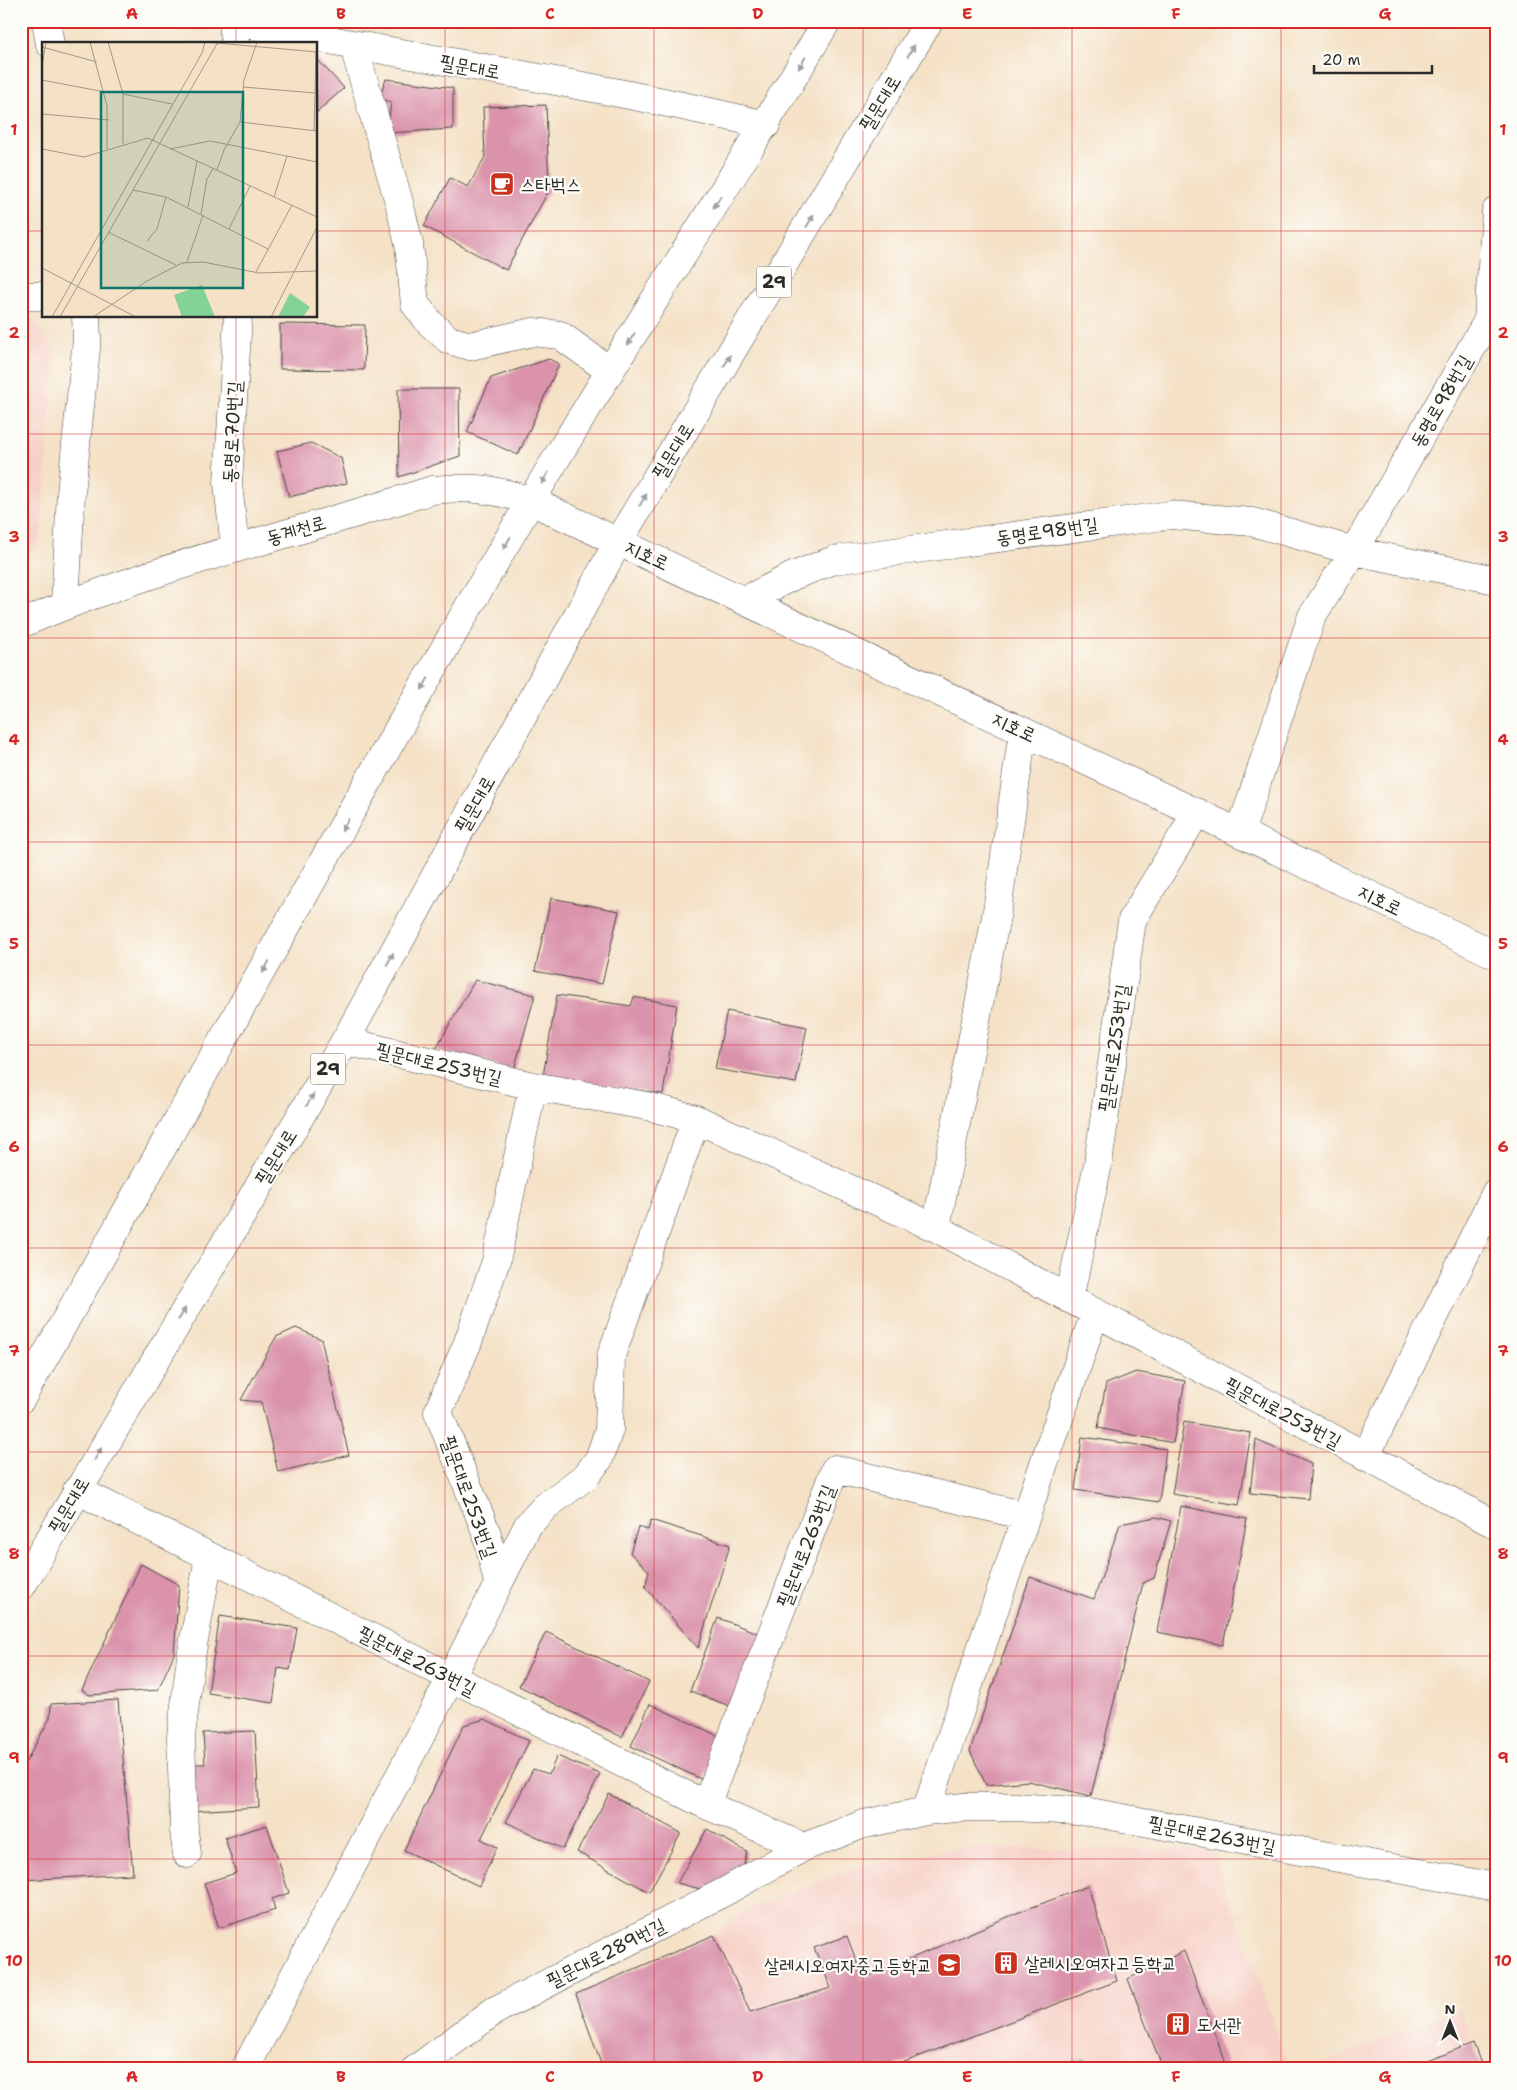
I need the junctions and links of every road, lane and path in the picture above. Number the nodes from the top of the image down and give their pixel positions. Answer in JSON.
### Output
{"nodes":[{"id":1,"x":46,"y":21,"type":"edge"},
{"id":2,"x":233,"y":21,"type":"edge"},
{"id":3,"x":827,"y":21,"type":"edge"},
{"id":4,"x":929,"y":21,"type":"edge"},
{"id":5,"x":50,"y":42,"type":"edge"},
{"id":6,"x":235,"y":42,"type":"edge"},
{"id":7,"x":354,"y":47,"type":"junction"},
{"id":8,"x":766,"y":125,"type":"junction"},
{"id":9,"x":1496,"y":211,"type":"edge"},
{"id":10,"x":21,"y":296,"type":"edge"},
{"id":11,"x":42,"y":296,"type":"edge"},
{"id":12,"x":86,"y":318,"type":"edge"},
{"id":13,"x":238,"y":318,"type":"edge"},
{"id":14,"x":1492,"y":321,"type":"edge"},
{"id":15,"x":610,"y":371,"type":"junction"},
{"id":16,"x":531,"y":501,"type":"junction"},
{"id":17,"x":618,"y":542,"type":"junction"},
{"id":18,"x":235,"y":548,"type":"junction"},
{"id":19,"x":1354,"y":551,"type":"junction"},
{"id":20,"x":1496,"y":580,"type":"edge"},
{"id":21,"x":744,"y":601,"type":"junction"},
{"id":22,"x":65,"y":605,"type":"junction"},
{"id":23,"x":21,"y":624,"type":"edge"},
{"id":24,"x":1023,"y":731,"type":"junction"},
{"id":25,"x":1197,"y":812,"type":"junction"},
{"id":26,"x":1240,"y":833,"type":"junction"},
{"id":27,"x":1496,"y":955,"type":"edge"},
{"id":28,"x":345,"y":1041,"type":"junction"},
{"id":29,"x":533,"y":1086,"type":"junction"},
{"id":30,"x":696,"y":1119,"type":"junction"},
{"id":31,"x":1496,"y":1192,"type":"edge"},
{"id":32,"x":936,"y":1228,"type":"junction"},
{"id":33,"x":1069,"y":1299,"type":"junction"},
{"id":34,"x":1095,"y":1313,"type":"junction"},
{"id":35,"x":21,"y":1399,"type":"edge"},
{"id":36,"x":1365,"y":1457,"type":"junction"},
{"id":37,"x":77,"y":1490,"type":"junction"},
{"id":38,"x":1025,"y":1516,"type":"junction"},
{"id":39,"x":1496,"y":1525,"type":"edge"},
{"id":40,"x":209,"y":1556,"type":"junction"},
{"id":41,"x":498,"y":1583,"type":"junction"},
{"id":42,"x":21,"y":1587,"type":"edge"},
{"id":43,"x":451,"y":1678,"type":"junction"},
{"id":44,"x":706,"y":1806,"type":"junction"},
{"id":45,"x":926,"y":1811,"type":"junction"},
{"id":46,"x":804,"y":1847,"type":"junction"},
{"id":47,"x":188,"y":1854,"type":"dead end"},
{"id":48,"x":1496,"y":1887,"type":"edge"},
{"id":49,"x":245,"y":2069,"type":"edge"},
{"id":50,"x":416,"y":2069,"type":"edge"}],
"edges":[{"from":1,"to":5,"type":"street"},
{"from":2,"to":6,"type":"street"},
{"from":2,"to":7,"type":"street","name":"필문대로"},
{"from":3,"to":8,"type":"street","one_way":true},
{"from":17,"to":4,"type":"street","name":"필문대로","number":"29","one_way":true},
{"from":7,"to":8,"type":"street","name":"필문대로"},
{"from":7,"to":15,"type":"street"},
{"from":8,"to":15,"type":"street","one_way":true},
{"from":9,"to":14,"type":"street","name":"동명로98번길"},
{"from":10,"to":11,"type":"street"},
{"from":12,"to":22,"type":"street"},
{"from":13,"to":18,"type":"street","name":"동명로70번길"},
{"from":14,"to":19,"type":"street","name":"동명로98번길"},
{"from":15,"to":16,"type":"street","one_way":true},
{"from":16,"to":17,"type":"street","name":"지호로"},
{"from":16,"to":18,"type":"street","name":"동계천로"},
{"from":16,"to":35,"type":"street","one_way":true},
{"from":17,"to":21,"type":"street","name":"지호로"},
{"from":28,"to":17,"type":"street","name":"필문대로","number":"29","one_way":true},
{"from":18,"to":22,"type":"street","name":"동계천로"},
{"from":19,"to":20,"type":"street"},
{"from":19,"to":21,"type":"street","name":"동명로98번길"},
{"from":19,"to":26,"type":"street","name":"동명로98번길"},
{"from":21,"to":24,"type":"street","name":"지호로"},
{"from":22,"to":23,"type":"street","name":"동계천로"},
{"from":24,"to":25,"type":"street","name":"지호로"},
{"from":24,"to":32,"type":"street"},
{"from":25,"to":26,"type":"street","name":"지호로"},
{"from":25,"to":33,"type":"street","name":"필문대로253번길"},
{"from":26,"to":27,"type":"street","name":"지호로"},
{"from":28,"to":29,"type":"street","name":"필문대로253번길"},
{"from":37,"to":28,"type":"street","name":"필문대로","number":"29","one_way":true},
{"from":29,"to":30,"type":"street","name":"필문대로253번길"},
{"from":29,"to":41,"type":"street","name":"필문대로253번길"},
{"from":30,"to":32,"type":"street","name":"필문대로253번길"},
{"from":30,"to":41,"type":"street","name":"필문대로253번길"},
{"from":31,"to":36,"type":"street"},
{"from":32,"to":33,"type":"street","name":"필문대로253번길"},
{"from":33,"to":34,"type":"street","name":"필문대로253번길"},
{"from":34,"to":36,"type":"street","name":"필문대로253번길"},
{"from":34,"to":38,"type":"street"},
{"from":36,"to":39,"type":"street","name":"필문대로253번길"},
{"from":37,"to":40,"type":"street","name":"필문대로263번길"},
{"from":37,"to":42,"type":"street","name":"필문대로","number":"29"},
{"from":38,"to":44,"type":"street","name":"필문대로263번길"},
{"from":38,"to":45,"type":"street"},
{"from":40,"to":43,"type":"street","name":"필문대로263번길"},
{"from":40,"to":47,"type":"street"},
{"from":41,"to":43,"type":"street"},
{"from":43,"to":44,"type":"street","name":"필문대로263번길"},
{"from":43,"to":49,"type":"street"},
{"from":44,"to":46,"type":"street","name":"필문대로263번길"},
{"from":45,"to":46,"type":"street","name":"필문대로263번길"},
{"from":45,"to":48,"type":"street","name":"필문대로263번길"},
{"from":46,"to":50,"type":"street","name":"필문대로289번길"}]}
